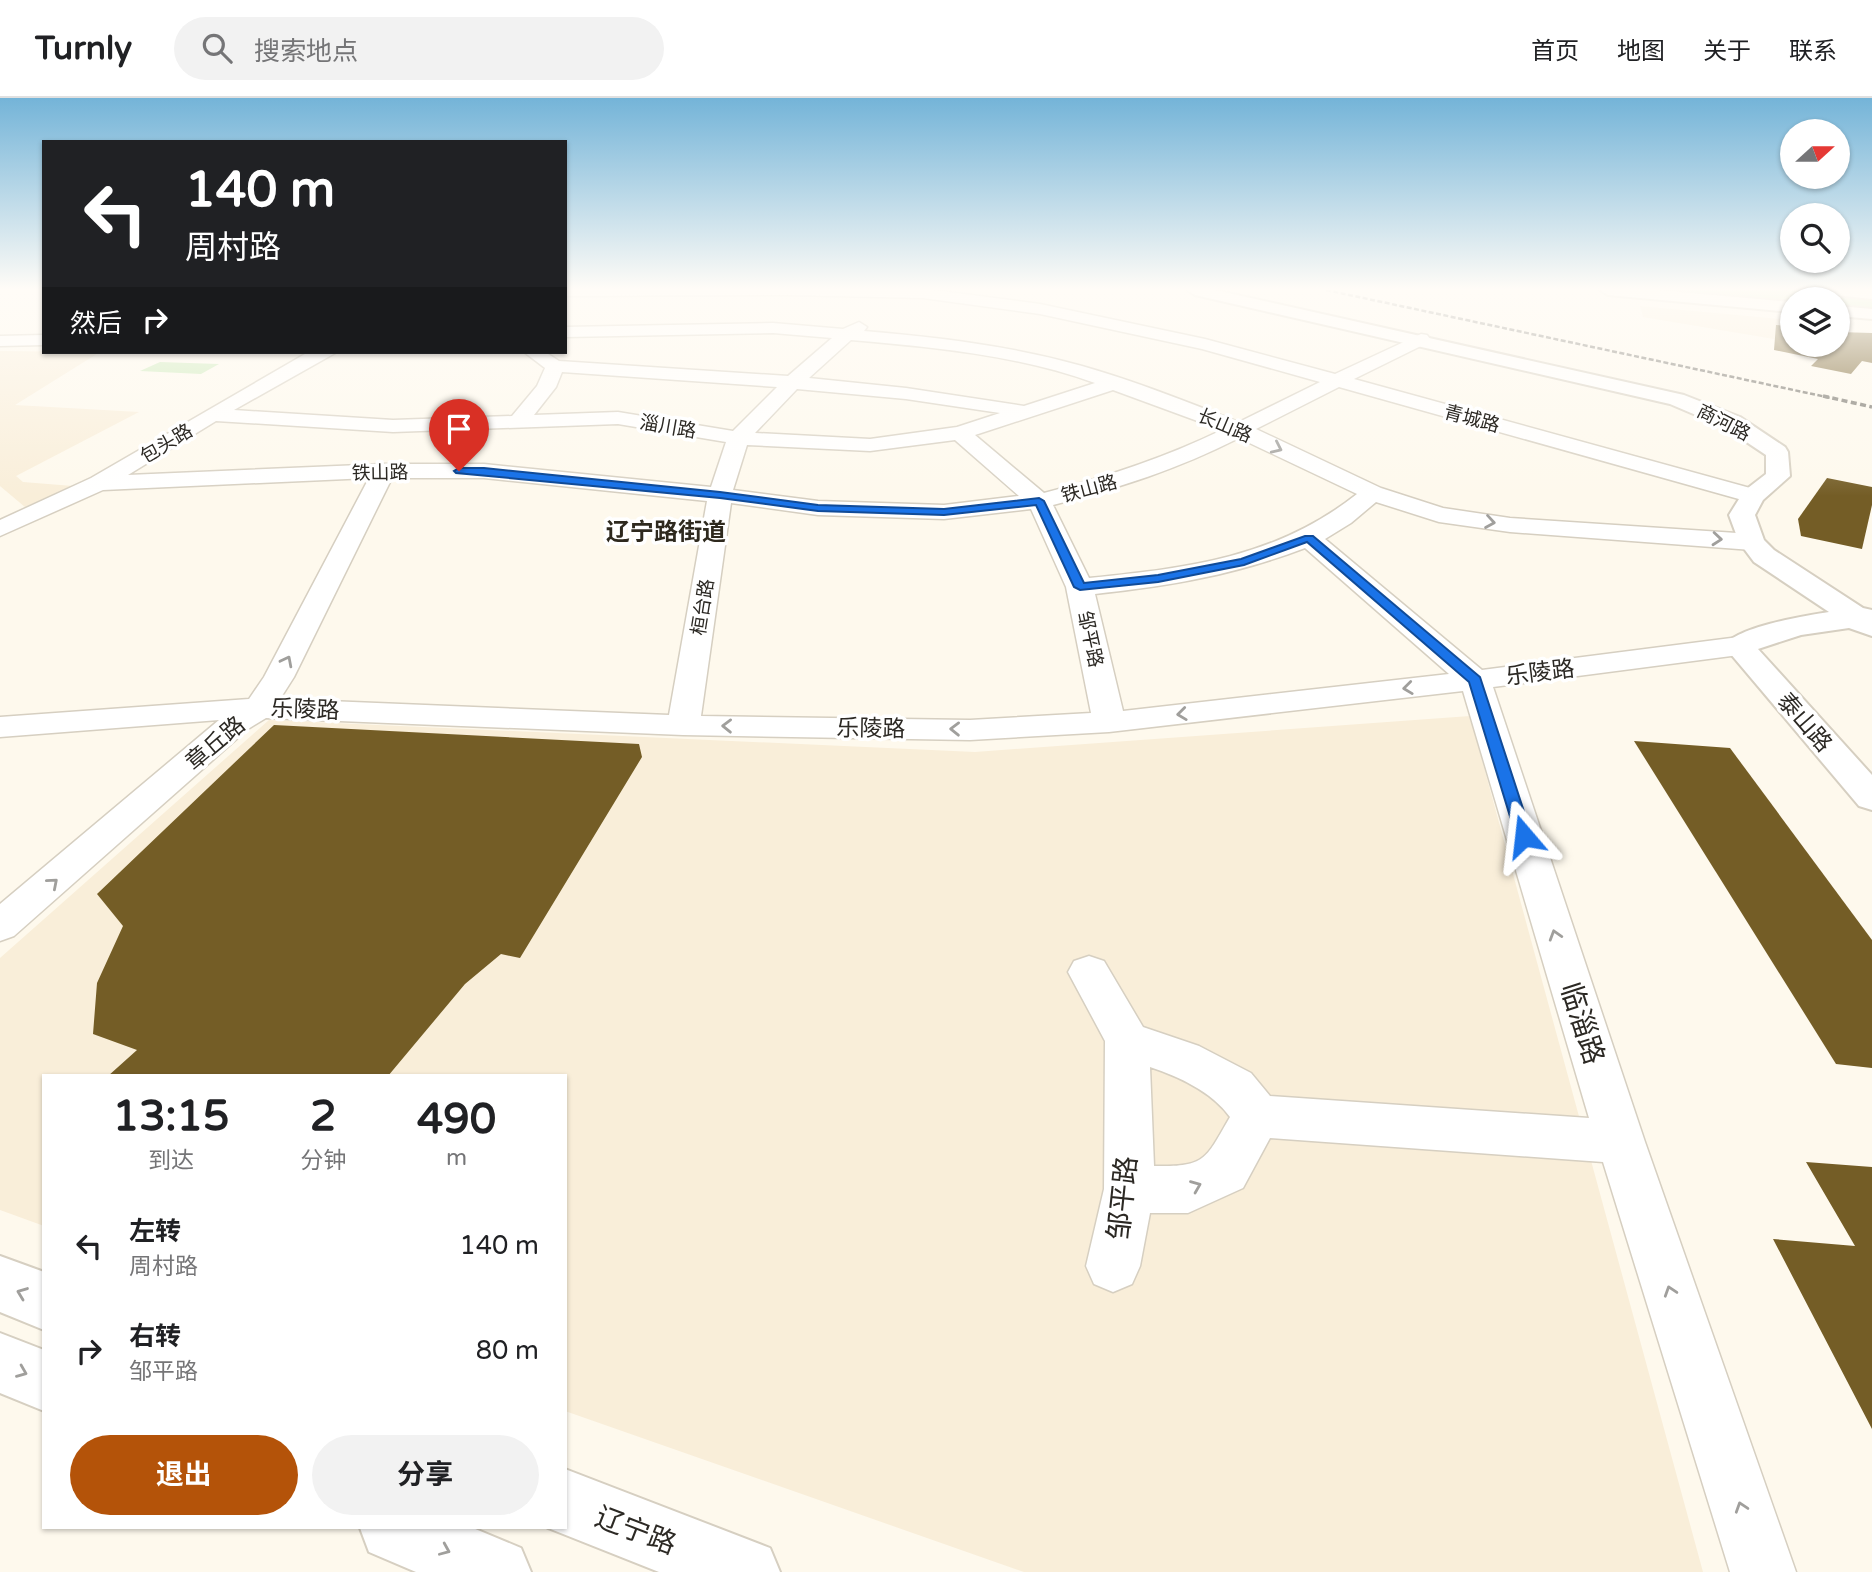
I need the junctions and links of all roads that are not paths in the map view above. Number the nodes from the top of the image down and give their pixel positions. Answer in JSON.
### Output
{"nodes":[{"id":1,"x":311,"y":359,"type":"edge"},
{"id":2,"x":544,"y":359,"type":"edge"},
{"id":3,"x":820,"y":359,"type":"edge"},
{"id":4,"x":1022,"y":359,"type":"edge"},
{"id":5,"x":1258,"y":359,"type":"edge"},
{"id":6,"x":1379,"y":359,"type":"edge"},
{"id":7,"x":1505,"y":359,"type":"edge"},
{"id":8,"x":555,"y":366,"type":"junction"},
{"id":9,"x":1335,"y":380,"type":"junction"},
{"id":10,"x":1115,"y":383,"type":"junction"},
{"id":11,"x":791,"y":384,"type":"junction"},
{"id":12,"x":1026,"y":412,"type":"junction"},
{"id":13,"x":212,"y":415,"type":"junction"},
{"id":14,"x":518,"y":422,"type":"junction"},
{"id":15,"x":1236,"y":428,"type":"junction"},
{"id":16,"x":960,"y":433,"type":"junction"},
{"id":17,"x":738,"y":438,"type":"junction"},
{"id":18,"x":384,"y":471,"type":"junction"},
{"id":19,"x":99,"y":482,"type":"junction"},
{"id":20,"x":1373,"y":493,"type":"junction"},
{"id":21,"x":720,"y":495,"type":"junction"},
{"id":22,"x":1753,"y":496,"type":"junction"},
{"id":23,"x":1039,"y":501,"type":"junction"},
{"id":24,"x":0,"y":529,"type":"edge"},
{"id":25,"x":1309,"y":538,"type":"junction"},
{"id":26,"x":1752,"y":542,"type":"junction"},
{"id":27,"x":1080,"y":587,"type":"junction"},
{"id":28,"x":1815,"y":591,"type":"junction"},
{"id":29,"x":1869,"y":621,"type":"edge"},
{"id":30,"x":1815,"y":622,"type":"junction"},
{"id":31,"x":1750,"y":644,"type":"junction"},
{"id":32,"x":1475,"y":680,"type":"junction"},
{"id":33,"x":259,"y":708,"type":"junction"},
{"id":34,"x":1109,"y":722,"type":"junction"},
{"id":35,"x":683,"y":725,"type":"junction"},
{"id":36,"x":0,"y":727,"type":"edge"},
{"id":37,"x":1872,"y":766,"type":"edge"},
{"id":38,"x":1872,"y":798,"type":"edge"},
{"id":39,"x":0,"y":926,"type":"edge"},
{"id":40,"x":1089,"y":972,"type":"dead end"},
{"id":41,"x":1126,"y":1040,"type":"junction"},
{"id":42,"x":1257,"y":1116,"type":"junction"},
{"id":43,"x":1621,"y":1142,"type":"junction"},
{"id":44,"x":1129,"y":1189,"type":"junction"},
{"id":45,"x":1113,"y":1266,"type":"dead end"},
{"id":46,"x":0,"y":1284,"type":"edge"},
{"id":47,"x":42,"y":1300,"type":"edge"},
{"id":48,"x":0,"y":1363,"type":"edge"},
{"id":49,"x":42,"y":1380,"type":"edge"},
{"id":50,"x":567,"y":1503,"type":"edge"},
{"id":51,"x":395,"y":1529,"type":"edge"},
{"id":52,"x":496,"y":1572,"type":"edge"},
{"id":53,"x":746,"y":1572,"type":"edge"},
{"id":54,"x":1763,"y":1572,"type":"edge"}],
"edges":[{"from":1,"to":13,"type":"street","name":"包头路"},
{"from":2,"to":8,"type":"street"},
{"from":3,"to":11,"type":"street","name":"桓台路"},
{"from":4,"to":10,"type":"street","name":"长山路"},
{"from":5,"to":9,"type":"street","name":"青城路"},
{"from":6,"to":9,"type":"street","name":"铁山路"},
{"from":7,"to":22,"type":"main road","name":"商河路"},
{"from":8,"to":11,"type":"street"},
{"from":8,"to":14,"type":"street"},
{"from":9,"to":15,"type":"street","name":"铁山路"},
{"from":9,"to":22,"type":"street","name":"青城路"},
{"from":10,"to":12,"type":"street","name":"淄川路"},
{"from":10,"to":15,"type":"street","name":"长山路"},
{"from":11,"to":12,"type":"street"},
{"from":11,"to":17,"type":"street","name":"桓台路"},
{"from":12,"to":16,"type":"street","name":"淄川路"},
{"from":13,"to":14,"type":"street","name":"淄川路"},
{"from":13,"to":19,"type":"street","name":"包头路"},
{"from":14,"to":17,"type":"street","name":"淄川路"},
{"from":15,"to":20,"type":"street","name":"长山路","one_way":true},
{"from":15,"to":23,"type":"street","name":"铁山路"},
{"from":16,"to":17,"type":"street","name":"淄川路"},
{"from":16,"to":23,"type":"street","name":"邹平路"},
{"from":17,"to":21,"type":"street","name":"桓台路"},
{"from":18,"to":19,"type":"street","name":"铁山路"},
{"from":18,"to":21,"type":"street","name":"铁山路"},
{"from":33,"to":18,"type":"street","name":"章丘路","one_way":true},
{"from":19,"to":24,"type":"street","name":"包头路"},
{"from":20,"to":25,"type":"street"},
{"from":20,"to":26,"type":"street","name":"长山路","one_way":true},
{"from":21,"to":23,"type":"street","name":"铁山路"},
{"from":21,"to":35,"type":"street","name":"桓台路"},
{"from":22,"to":26,"type":"main road"},
{"from":23,"to":27,"type":"street","name":"邹平路"},
{"from":25,"to":27,"type":"street"},
{"from":25,"to":32,"type":"street"},
{"from":26,"to":28,"type":"main road"},
{"from":26,"to":29,"type":"main road"},
{"from":27,"to":34,"type":"street","name":"邹平路"},
{"from":28,"to":29,"type":"main road"},
{"from":28,"to":30,"type":"main road"},
{"from":29,"to":30,"type":"main road","name":"乐陵路"},
{"from":29,"to":31,"type":"main road","name":"乐陵路"},
{"from":30,"to":31,"type":"main road","name":"乐陵路"},
{"from":31,"to":32,"type":"street","name":"乐陵路"},
{"from":31,"to":37,"type":"main road","name":"泰山路"},
{"from":31,"to":38,"type":"main road","name":"泰山路"},
{"from":32,"to":34,"type":"street","name":"乐陵路","one_way":true},
{"from":43,"to":32,"type":"street","name":"临淄路","one_way":true},
{"from":33,"to":35,"type":"street","name":"乐陵路"},
{"from":33,"to":36,"type":"street","name":"乐陵路"},
{"from":39,"to":33,"type":"street","name":"章丘路","one_way":true},
{"from":34,"to":35,"type":"street","name":"乐陵路","one_way":true},
{"from":40,"to":41,"type":"street","name":"邹平路"},
{"from":41,"to":42,"type":"street"},
{"from":41,"to":44,"type":"street","name":"邹平路"},
{"from":42,"to":43,"type":"street"},
{"from":44,"to":42,"type":"street","one_way":true},
{"from":54,"to":43,"type":"street","name":"临淄路","one_way":true},
{"from":44,"to":45,"type":"street","name":"邹平路"},
{"from":47,"to":46,"type":"main road","one_way":true},
{"from":48,"to":49,"type":"main road","one_way":true},
{"from":50,"to":53,"type":"main road","name":"辽宁路"},
{"from":51,"to":52,"type":"main road","one_way":true}]}
